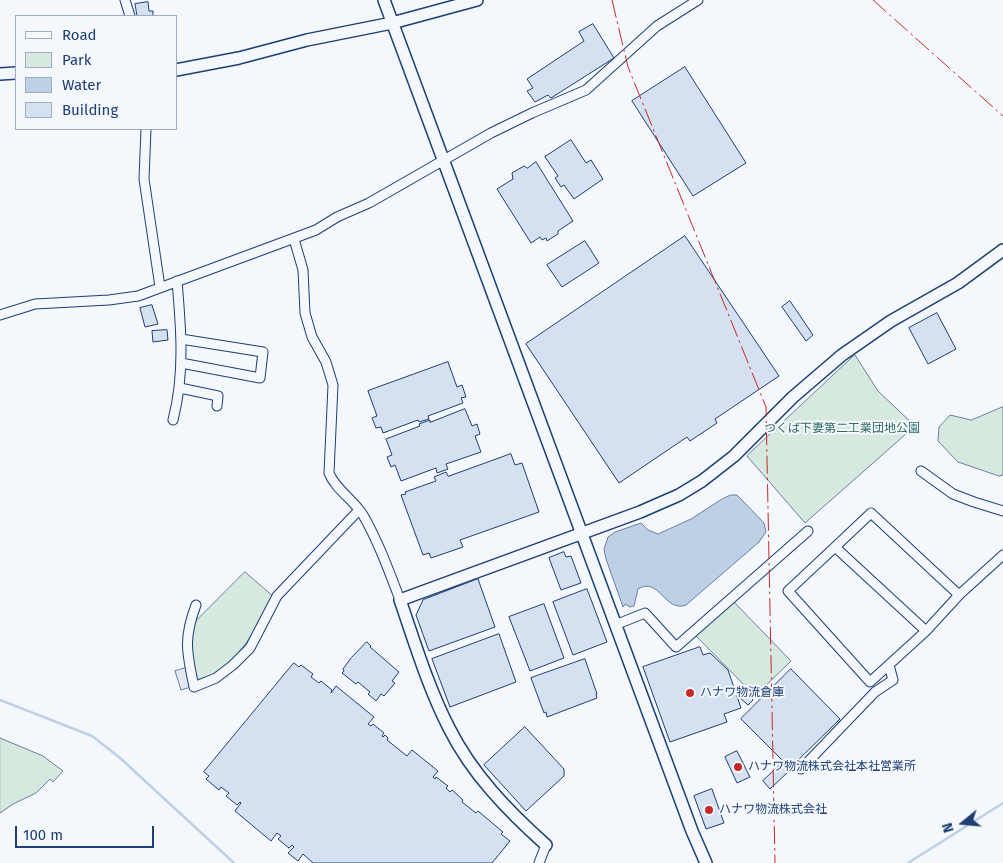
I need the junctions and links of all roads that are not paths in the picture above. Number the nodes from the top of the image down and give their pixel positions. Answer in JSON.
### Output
{"nodes":[{"id":1,"x":125,"y":0,"type":"edge"},
{"id":2,"x":384,"y":0,"type":"edge"},
{"id":3,"x":476,"y":0,"type":"edge"},
{"id":4,"x":698,"y":0,"type":"edge"},
{"id":5,"x":130,"y":15,"type":"edge"},
{"id":6,"x":392,"y":23,"type":"junction"},
{"id":7,"x":178,"y":70,"type":"edge"},
{"id":8,"x":15,"y":73,"type":"edge"},
{"id":9,"x":0,"y":74,"type":"edge"},
{"id":10,"x":146,"y":130,"type":"edge"},
{"id":11,"x":442,"y":160,"type":"junction"},
{"id":12,"x":294,"y":239,"type":"junction"},
{"id":13,"x":1003,"y":250,"type":"edge"},
{"id":14,"x":177,"y":281,"type":"junction"},
{"id":15,"x":160,"y":287,"type":"junction"},
{"id":16,"x":0,"y":315,"type":"edge"},
{"id":17,"x":181,"y":339,"type":"junction"},
{"id":18,"x":181,"y":363,"type":"junction"},
{"id":19,"x":180,"y":388,"type":"junction"},
{"id":20,"x":217,"y":406,"type":"dead end"},
{"id":21,"x":174,"y":420,"type":"dead end"},
{"id":22,"x":921,"y":471,"type":"dead end"},
{"id":23,"x":359,"y":510,"type":"junction"},
{"id":24,"x":1003,"y":510,"type":"edge"},
{"id":25,"x":808,"y":531,"type":"dead end"},
{"id":26,"x":581,"y":533,"type":"junction"},
{"id":27,"x":835,"y":547,"type":"junction"},
{"id":28,"x":1003,"y":555,"type":"edge"},
{"id":29,"x":959,"y":595,"type":"junction"},
{"id":30,"x":400,"y":600,"type":"junction"},
{"id":31,"x":196,"y":606,"type":"dead end"},
{"id":32,"x":615,"y":624,"type":"junction"},
{"id":33,"x":926,"y":630,"type":"junction"},
{"id":34,"x":888,"y":665,"type":"junction"},
{"id":35,"x":801,"y":769,"type":"dead end"},
{"id":36,"x":546,"y":845,"type":"joint"},
{"id":37,"x":540,"y":863,"type":"edge"},
{"id":38,"x":706,"y":863,"type":"edge"}],
"edges":[{"from":1,"to":5,"type":"street"},
{"from":2,"to":6,"type":"street"},
{"from":3,"to":6,"type":"street"},
{"from":4,"to":11,"type":"street"},
{"from":6,"to":7,"type":"street"},
{"from":6,"to":11,"type":"street"},
{"from":8,"to":9,"type":"street"},
{"from":10,"to":15,"type":"street"},
{"from":11,"to":12,"type":"street"},
{"from":11,"to":26,"type":"street"},
{"from":12,"to":14,"type":"street"},
{"from":12,"to":23,"type":"street"},
{"from":13,"to":26,"type":"street"},
{"from":14,"to":15,"type":"street"},
{"from":14,"to":17,"type":"street"},
{"from":15,"to":16,"type":"street"},
{"from":17,"to":18,"type":"street"},
{"from":17,"to":18,"type":"street"},
{"from":18,"to":19,"type":"street"},
{"from":19,"to":20,"type":"street"},
{"from":19,"to":21,"type":"street"},
{"from":22,"to":24,"type":"street"},
{"from":23,"to":30,"type":"street"},
{"from":23,"to":31,"type":"street"},
{"from":25,"to":32,"type":"street"},
{"from":26,"to":30,"type":"street"},
{"from":26,"to":32,"type":"street"},
{"from":27,"to":29,"type":"street"},
{"from":27,"to":33,"type":"street"},
{"from":27,"to":34,"type":"street"},
{"from":28,"to":29,"type":"street"},
{"from":29,"to":33,"type":"street"},
{"from":30,"to":36,"type":"street"},
{"from":32,"to":38,"type":"street"},
{"from":33,"to":34,"type":"street"},
{"from":34,"to":35,"type":"street"},
{"from":36,"to":37,"type":"street"}]}
